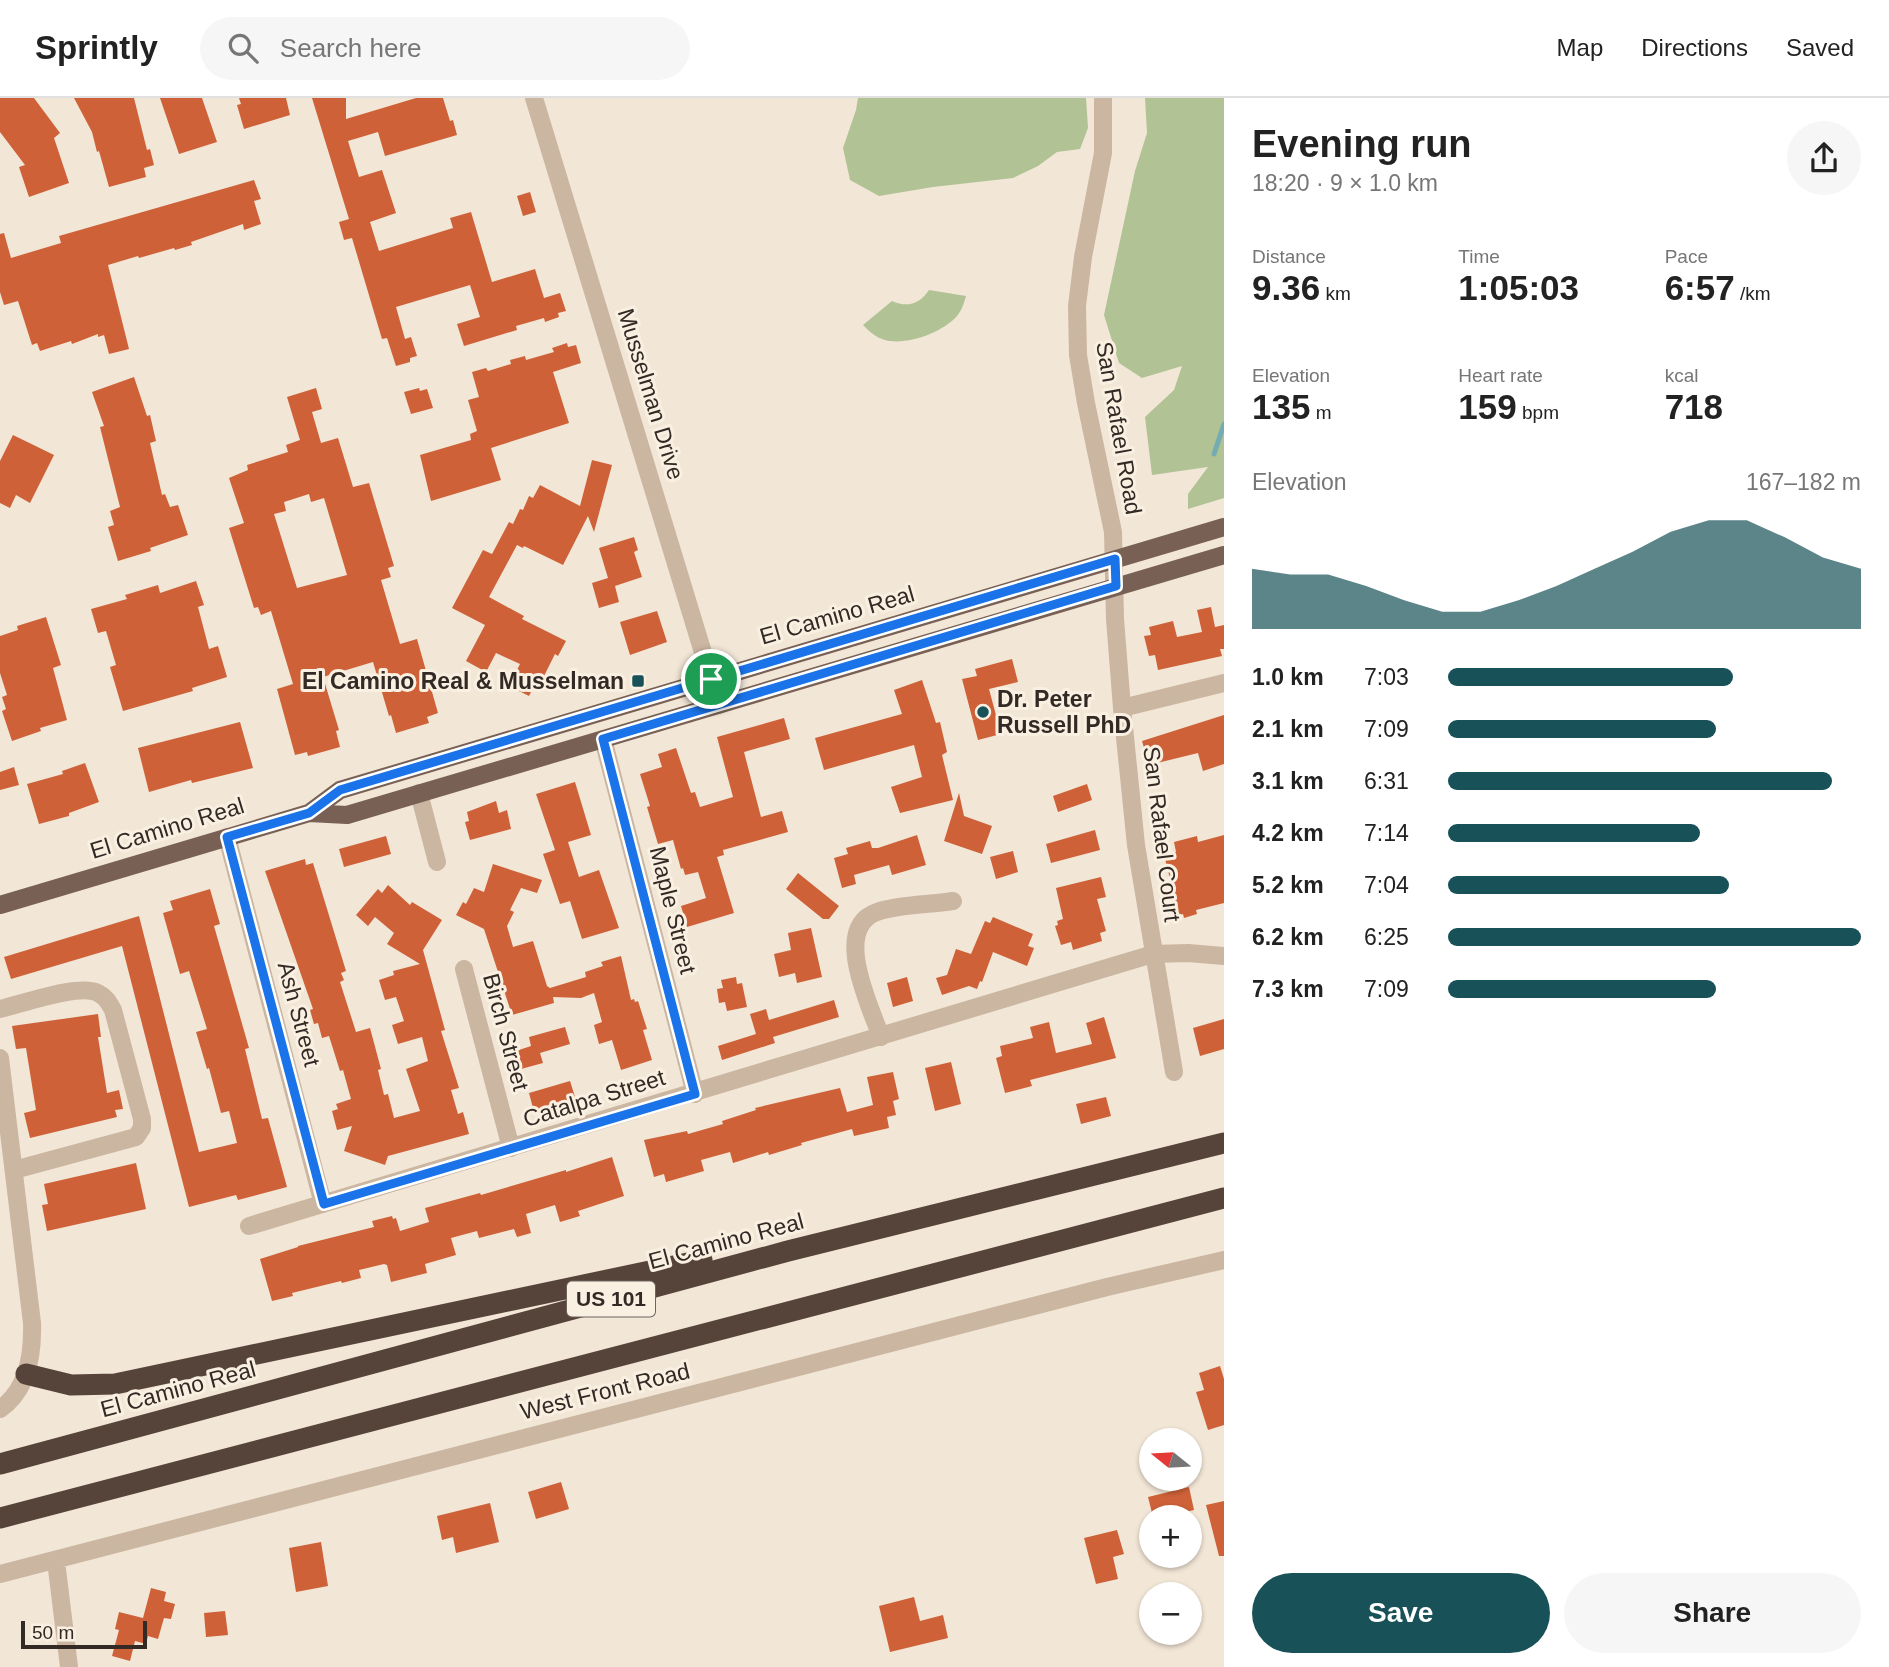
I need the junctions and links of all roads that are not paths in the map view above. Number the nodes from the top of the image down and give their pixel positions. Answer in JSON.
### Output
{"nodes":[{"id":1,"x":534,"y":98,"type":"edge"},
{"id":2,"x":1103,"y":98,"type":"edge"},
{"id":3,"x":1224,"y":527,"type":"edge"},
{"id":4,"x":1224,"y":555,"type":"edge"},
{"id":5,"x":1115,"y":559,"type":"junction"},
{"id":6,"x":1116,"y":586,"type":"junction"},
{"id":7,"x":711,"y":679,"type":"junction"},
{"id":8,"x":1224,"y":683,"type":"edge"},
{"id":9,"x":719,"y":705,"type":"junction"},
{"id":10,"x":1122,"y":708,"type":"junction"},
{"id":11,"x":603,"y":739,"type":"junction"},
{"id":12,"x":419,"y":793,"type":"junction"},
{"id":13,"x":309,"y":813,"type":"junction"},
{"id":14,"x":227,"y":837,"type":"junction"},
{"id":15,"x":437,"y":862,"type":"dead end"},
{"id":16,"x":953,"y":901,"type":"dead end"},
{"id":17,"x":0,"y":905,"type":"edge"},
{"id":18,"x":1153,"y":954,"type":"junction"},
{"id":19,"x":1224,"y":956,"type":"edge"},
{"id":20,"x":464,"y":969,"type":"dead end"},
{"id":21,"x":0,"y":1009,"type":"edge"},
{"id":22,"x":881,"y":1037,"type":"junction"},
{"id":23,"x":0,"y":1058,"type":"edge"},
{"id":24,"x":1174,"y":1072,"type":"dead end"},
{"id":25,"x":695,"y":1094,"type":"junction"},
{"id":26,"x":1224,"y":1143,"type":"edge"},
{"id":27,"x":511,"y":1148,"type":"junction"},
{"id":28,"x":14,"y":1170,"type":"junction"},
{"id":29,"x":1224,"y":1198,"type":"edge"},
{"id":30,"x":324,"y":1204,"type":"junction"},
{"id":31,"x":249,"y":1226,"type":"dead end"},
{"id":32,"x":788,"y":1251,"type":"junction"},
{"id":33,"x":1224,"y":1260,"type":"edge"},
{"id":34,"x":26,"y":1374,"type":"junction"},
{"id":35,"x":0,"y":1409,"type":"edge"},
{"id":36,"x":0,"y":1464,"type":"edge"},
{"id":37,"x":0,"y":1518,"type":"edge"},
{"id":38,"x":56,"y":1560,"type":"junction"},
{"id":39,"x":0,"y":1574,"type":"edge"},
{"id":40,"x":69,"y":1667,"type":"edge"}],
"edges":[{"from":1,"to":7,"type":"street","name":"Musselman Drive"},
{"from":2,"to":5,"type":"street","name":"San Rafael Road"},
{"from":3,"to":5,"type":"main road","name":"El Camino Real"},
{"from":4,"to":6,"type":"main road","name":"El Camino Real"},
{"from":5,"to":6,"type":"street","name":"San Rafael Court"},
{"from":5,"to":7,"type":"main road","name":"El Camino Real"},
{"from":6,"to":9,"type":"main road","name":"El Camino Real"},
{"from":6,"to":10,"type":"street","name":"San Rafael Court"},
{"from":7,"to":9,"type":"street","name":"Musselman Drive"},
{"from":7,"to":13,"type":"main road","name":"El Camino Real"},
{"from":8,"to":10,"type":"street"},
{"from":9,"to":11,"type":"main road","name":"El Camino Real"},
{"from":10,"to":18,"type":"street","name":"San Rafael Court"},
{"from":11,"to":12,"type":"main road","name":"El Camino Real"},
{"from":11,"to":25,"type":"street","name":"Maple Street"},
{"from":12,"to":13,"type":"main road","name":"El Camino Real"},
{"from":12,"to":15,"type":"street"},
{"from":13,"to":14,"type":"main road","name":"El Camino Real"},
{"from":14,"to":17,"type":"main road","name":"El Camino Real"},
{"from":14,"to":30,"type":"street","name":"Ash Street"},
{"from":16,"to":22,"type":"street"},
{"from":18,"to":19,"type":"street","name":"Catalpa Street"},
{"from":18,"to":22,"type":"street","name":"Catalpa Street"},
{"from":18,"to":24,"type":"street","name":"San Rafael Court"},
{"from":20,"to":27,"type":"street","name":"Birch Street"},
{"from":21,"to":28,"type":"street"},
{"from":22,"to":25,"type":"street","name":"Catalpa Street"},
{"from":23,"to":28,"type":"street"},
{"from":25,"to":27,"type":"street","name":"Catalpa Street"},
{"from":26,"to":32,"type":"highway","name":"El Camino Real","number":"US 101"},
{"from":27,"to":30,"type":"street","name":"Catalpa Street"},
{"from":28,"to":34,"type":"street"},
{"from":29,"to":37,"type":"highway","number":"US 101"},
{"from":30,"to":31,"type":"street","name":"Catalpa Street"},
{"from":32,"to":34,"type":"highway"},
{"from":32,"to":36,"type":"highway","name":"El Camino Real","number":"US 101"},
{"from":33,"to":38,"type":"street","name":"West Front Road"},
{"from":34,"to":35,"type":"street"},
{"from":38,"to":39,"type":"street","name":"West Front Road"},
{"from":38,"to":40,"type":"street"}]}
